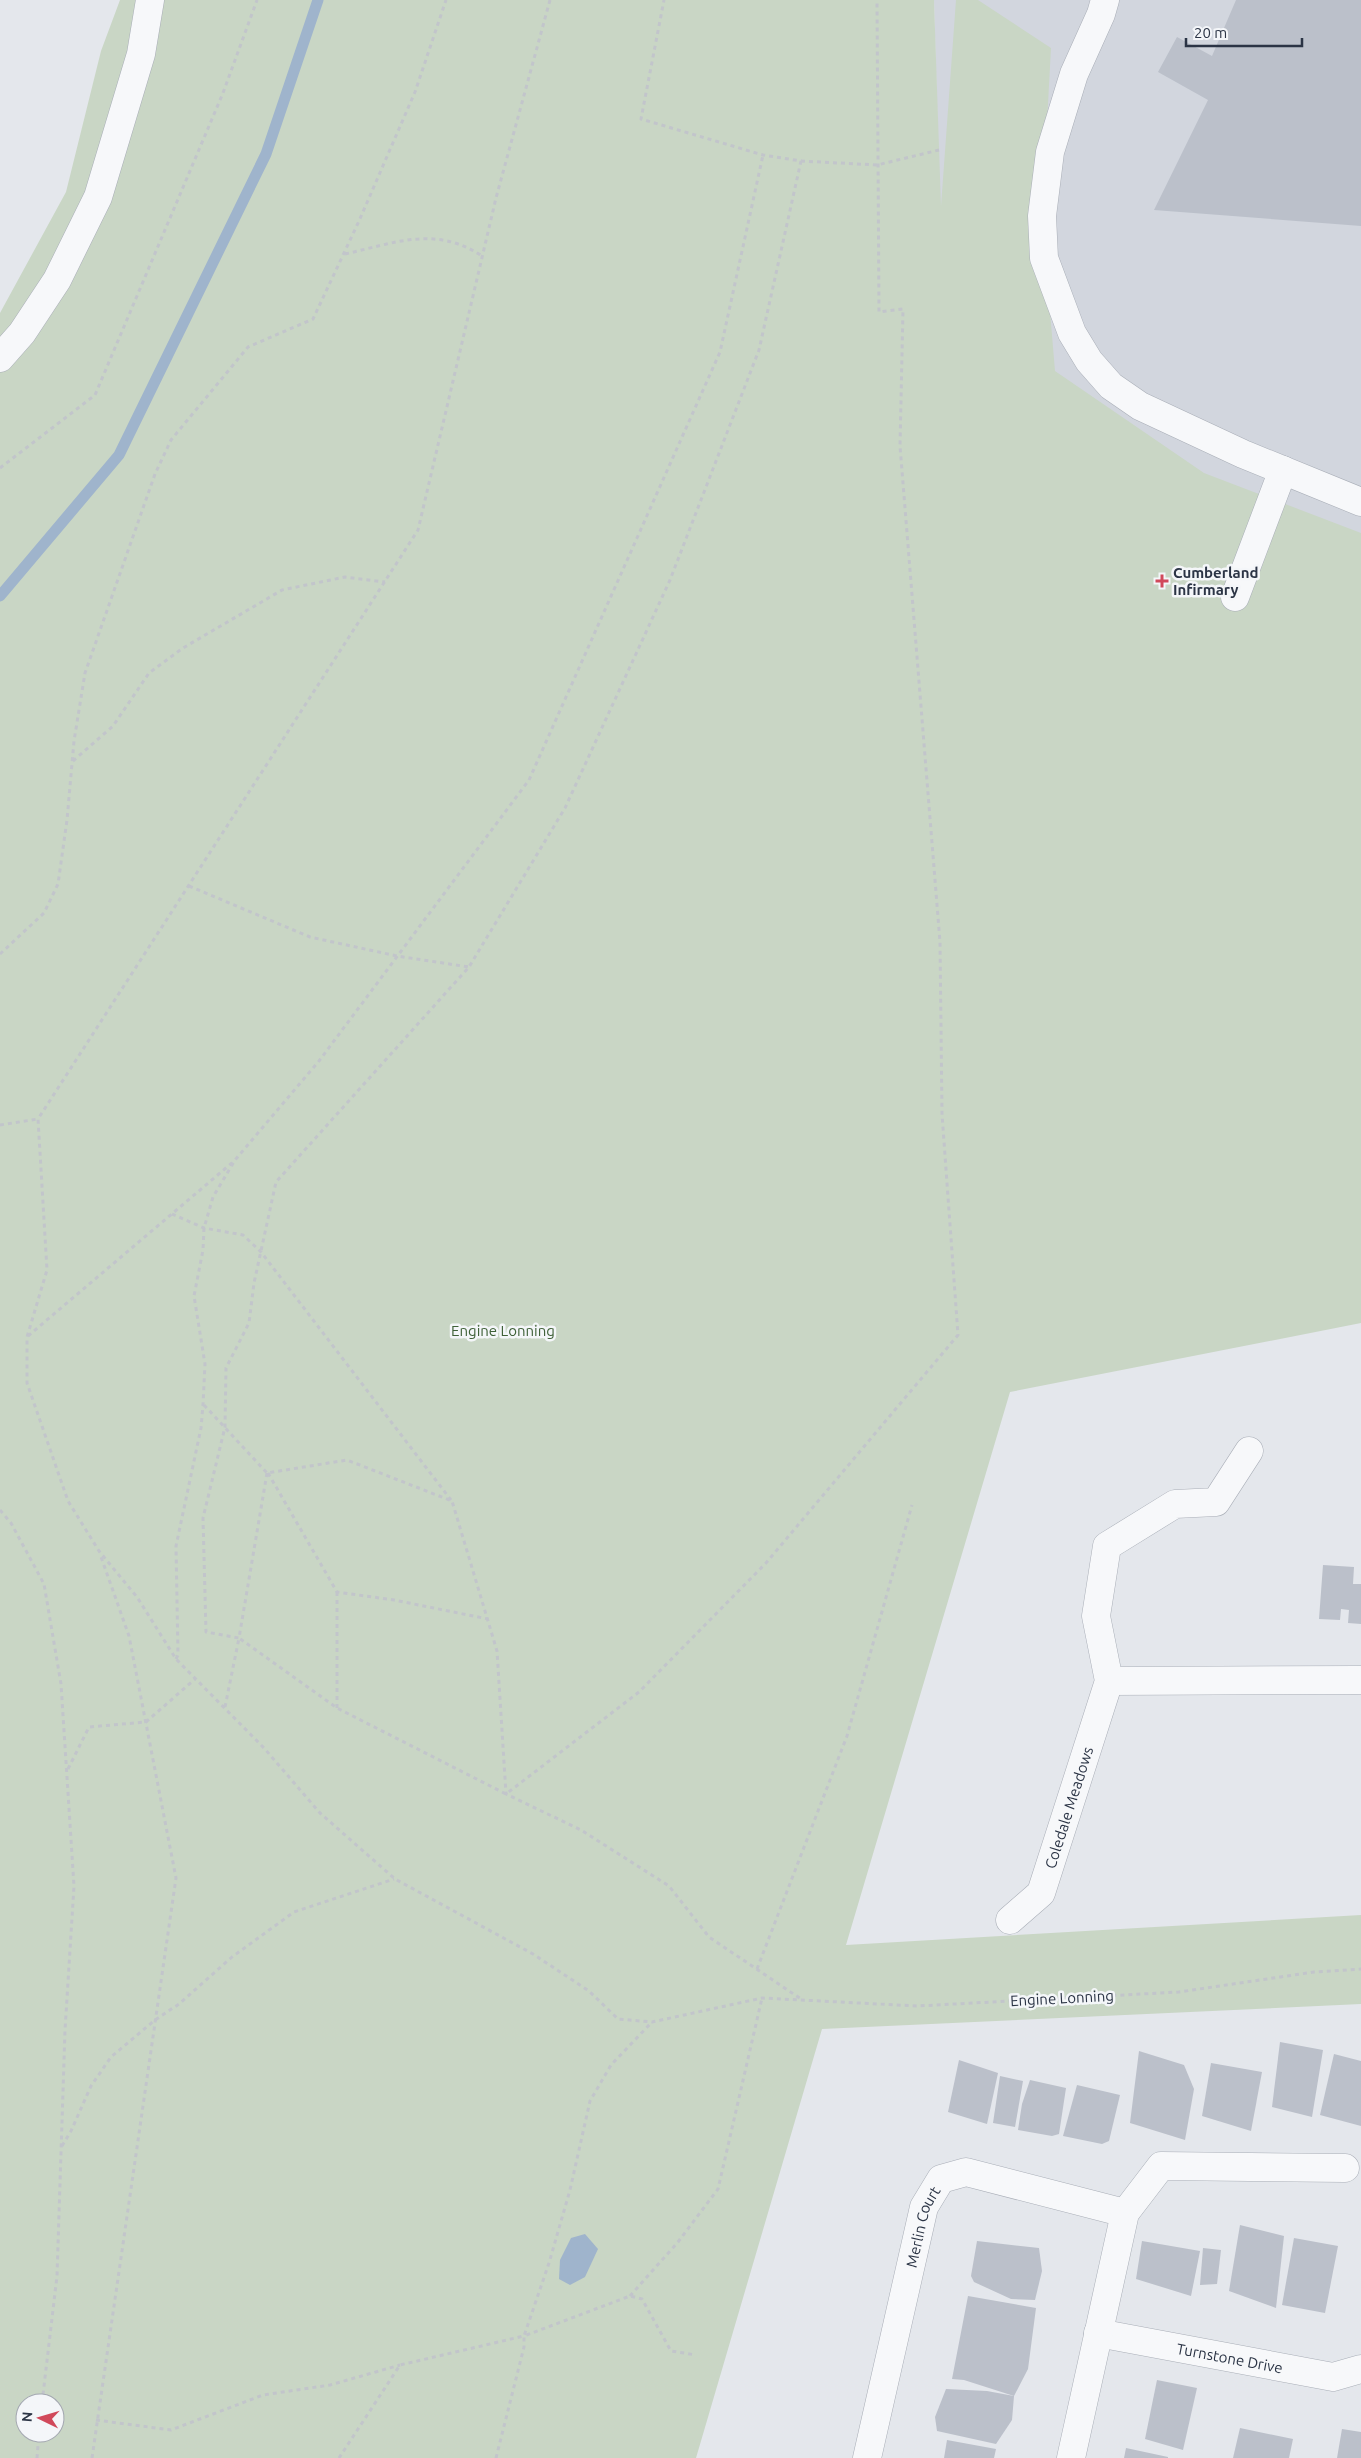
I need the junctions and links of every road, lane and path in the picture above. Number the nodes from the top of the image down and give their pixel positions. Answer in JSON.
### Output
{"nodes":[{"id":1,"x":150,"y":0,"type":"edge"},
{"id":2,"x":257,"y":0,"type":"edge"},
{"id":3,"x":446,"y":0,"type":"edge"},
{"id":4,"x":550,"y":0,"type":"edge"},
{"id":5,"x":664,"y":0,"type":"edge"},
{"id":6,"x":877,"y":0,"type":"edge"},
{"id":7,"x":1105,"y":0,"type":"edge"},
{"id":8,"x":939,"y":150,"type":"dead end"},
{"id":9,"x":763,"y":155,"type":"junction"},
{"id":10,"x":801,"y":161,"type":"junction"},
{"id":11,"x":877,"y":165,"type":"junction"},
{"id":12,"x":344,"y":254,"type":"junction"},
{"id":13,"x":482,"y":256,"type":"junction"},
{"id":14,"x":0,"y":358,"type":"edge"},
{"id":15,"x":0,"y":468,"type":"edge"},
{"id":16,"x":1284,"y":470,"type":"junction"},
{"id":17,"x":1361,"y":502,"type":"edge"},
{"id":18,"x":385,"y":582,"type":"junction"},
{"id":19,"x":1234,"y":597,"type":"dead end"},
{"id":20,"x":72,"y":761,"type":"junction"},
{"id":21,"x":189,"y":886,"type":"junction"},
{"id":22,"x":0,"y":954,"type":"edge"},
{"id":23,"x":398,"y":956,"type":"junction"},
{"id":24,"x":469,"y":967,"type":"junction"},
{"id":25,"x":38,"y":1119,"type":"junction"},
{"id":26,"x":0,"y":1125,"type":"edge"},
{"id":27,"x":235,"y":1160,"type":"junction"},
{"id":28,"x":172,"y":1214,"type":"junction"},
{"id":29,"x":204,"y":1228,"type":"junction"},
{"id":30,"x":260,"y":1252,"type":"junction"},
{"id":31,"x":27,"y":1337,"type":"junction"},
{"id":32,"x":204,"y":1405,"type":"junction"},
{"id":33,"x":225,"y":1427,"type":"junction"},
{"id":34,"x":1249,"y":1452,"type":"dead end"},
{"id":35,"x":267,"y":1473,"type":"junction"},
{"id":36,"x":452,"y":1501,"type":"junction"},
{"id":37,"x":912,"y":1506,"type":"dead end"},
{"id":38,"x":0,"y":1510,"type":"edge"},
{"id":39,"x":99,"y":1551,"type":"junction"},
{"id":40,"x":337,"y":1592,"type":"junction"},
{"id":41,"x":488,"y":1619,"type":"junction"},
{"id":42,"x":238,"y":1638,"type":"junction"},
{"id":43,"x":176,"y":1659,"type":"junction"},
{"id":44,"x":195,"y":1679,"type":"junction"},
{"id":45,"x":1361,"y":1680,"type":"edge"},
{"id":46,"x":1109,"y":1681,"type":"junction"},
{"id":47,"x":225,"y":1707,"type":"junction"},
{"id":48,"x":337,"y":1708,"type":"junction"},
{"id":49,"x":146,"y":1722,"type":"junction"},
{"id":50,"x":68,"y":1770,"type":"junction"},
{"id":51,"x":506,"y":1794,"type":"junction"},
{"id":52,"x":395,"y":1879,"type":"junction"},
{"id":53,"x":1010,"y":1920,"type":"dead end"},
{"id":54,"x":757,"y":1969,"type":"junction"},
{"id":55,"x":1361,"y":1969,"type":"edge"},
{"id":56,"x":762,"y":1998,"type":"junction"},
{"id":57,"x":801,"y":1999,"type":"junction"},
{"id":58,"x":155,"y":2020,"type":"junction"},
{"id":59,"x":652,"y":2022,"type":"junction"},
{"id":60,"x":62,"y":2146,"type":"junction"},
{"id":61,"x":1345,"y":2168,"type":"dead end"},
{"id":62,"x":1124,"y":2213,"type":"junction"},
{"id":63,"x":630,"y":2296,"type":"junction"},
{"id":64,"x":1098,"y":2333,"type":"junction"},
{"id":65,"x":524,"y":2336,"type":"junction"},
{"id":66,"x":696,"y":2355,"type":"dead end"},
{"id":67,"x":400,"y":2365,"type":"junction"},
{"id":68,"x":1361,"y":2370,"type":"edge"},
{"id":69,"x":43,"y":2393,"type":"edge"},
{"id":70,"x":96,"y":2420,"type":"junction"},
{"id":71,"x":38,"y":2443,"type":"edge"},
{"id":72,"x":37,"y":2458,"type":"edge"},
{"id":73,"x":92,"y":2458,"type":"edge"},
{"id":74,"x":339,"y":2458,"type":"edge"},
{"id":75,"x":496,"y":2458,"type":"edge"},
{"id":76,"x":867,"y":2458,"type":"edge"},
{"id":77,"x":1071,"y":2458,"type":"edge"}],
"edges":[{"from":1,"to":14,"type":"street"},
{"from":2,"to":15,"type":"path"},
{"from":3,"to":12,"type":"path"},
{"from":4,"to":13,"type":"path"},
{"from":5,"to":9,"type":"path"},
{"from":6,"to":11,"type":"path"},
{"from":7,"to":16,"type":"street"},
{"from":8,"to":11,"type":"path"},
{"from":9,"to":10,"type":"path"},
{"from":9,"to":23,"type":"path"},
{"from":10,"to":11,"type":"path"},
{"from":10,"to":24,"type":"path"},
{"from":11,"to":51,"type":"path"},
{"from":12,"to":13,"type":"path"},
{"from":12,"to":20,"type":"path"},
{"from":13,"to":18,"type":"path"},
{"from":16,"to":17,"type":"street"},
{"from":16,"to":19,"type":"street"},
{"from":18,"to":20,"type":"path"},
{"from":18,"to":21,"type":"path"},
{"from":20,"to":22,"type":"path"},
{"from":21,"to":23,"type":"path"},
{"from":21,"to":25,"type":"path"},
{"from":23,"to":24,"type":"path"},
{"from":23,"to":27,"type":"path"},
{"from":24,"to":30,"type":"path"},
{"from":25,"to":26,"type":"path"},
{"from":25,"to":31,"type":"path"},
{"from":27,"to":28,"type":"path"},
{"from":27,"to":29,"type":"path"},
{"from":28,"to":29,"type":"path"},
{"from":28,"to":31,"type":"path"},
{"from":29,"to":30,"type":"path"},
{"from":29,"to":32,"type":"path"},
{"from":30,"to":33,"type":"path"},
{"from":30,"to":36,"type":"path"},
{"from":31,"to":39,"type":"path"},
{"from":32,"to":33,"type":"path"},
{"from":32,"to":43,"type":"path"},
{"from":33,"to":35,"type":"path"},
{"from":33,"to":42,"type":"path"},
{"from":34,"to":46,"type":"street","name":"Coledale Meadows"},
{"from":35,"to":36,"type":"path"},
{"from":35,"to":40,"type":"path"},
{"from":35,"to":42,"type":"path"},
{"from":36,"to":41,"type":"path"},
{"from":37,"to":54,"type":"path"},
{"from":38,"to":50,"type":"path"},
{"from":39,"to":43,"type":"path","name":"Engine Lonning"},
{"from":39,"to":49,"type":"path"},
{"from":40,"to":41,"type":"path"},
{"from":40,"to":48,"type":"path"},
{"from":41,"to":51,"type":"path"},
{"from":42,"to":47,"type":"path"},
{"from":42,"to":48,"type":"path"},
{"from":43,"to":44,"type":"path","name":"Engine Lonning"},
{"from":44,"to":47,"type":"path","name":"Engine Lonning"},
{"from":44,"to":49,"type":"path"},
{"from":45,"to":46,"type":"street"},
{"from":46,"to":53,"type":"street","name":"Coledale Meadows"},
{"from":47,"to":52,"type":"path","name":"Engine Lonning"},
{"from":48,"to":51,"type":"path"},
{"from":49,"to":50,"type":"path"},
{"from":49,"to":58,"type":"path"},
{"from":50,"to":60,"type":"path"},
{"from":51,"to":54,"type":"path"},
{"from":52,"to":58,"type":"path"},
{"from":52,"to":59,"type":"path","name":"Engine Lonning"},
{"from":54,"to":57,"type":"path"},
{"from":55,"to":57,"type":"path","name":"Engine Lonning"},
{"from":56,"to":57,"type":"path","name":"Engine Lonning"},
{"from":56,"to":59,"type":"path","name":"Engine Lonning"},
{"from":56,"to":63,"type":"path"},
{"from":58,"to":60,"type":"path"},
{"from":58,"to":70,"type":"path"},
{"from":59,"to":65,"type":"path"},
{"from":60,"to":69,"type":"path"},
{"from":61,"to":62,"type":"street"},
{"from":62,"to":64,"type":"street"},
{"from":62,"to":76,"type":"street","name":"Merlin Court"},
{"from":63,"to":65,"type":"path"},
{"from":63,"to":66,"type":"path"},
{"from":64,"to":68,"type":"street","name":"Turnstone Drive"},
{"from":64,"to":77,"type":"street"},
{"from":65,"to":67,"type":"path"},
{"from":65,"to":75,"type":"path"},
{"from":67,"to":70,"type":"path"},
{"from":67,"to":74,"type":"path"},
{"from":70,"to":73,"type":"path"},
{"from":71,"to":72,"type":"path"}]}
